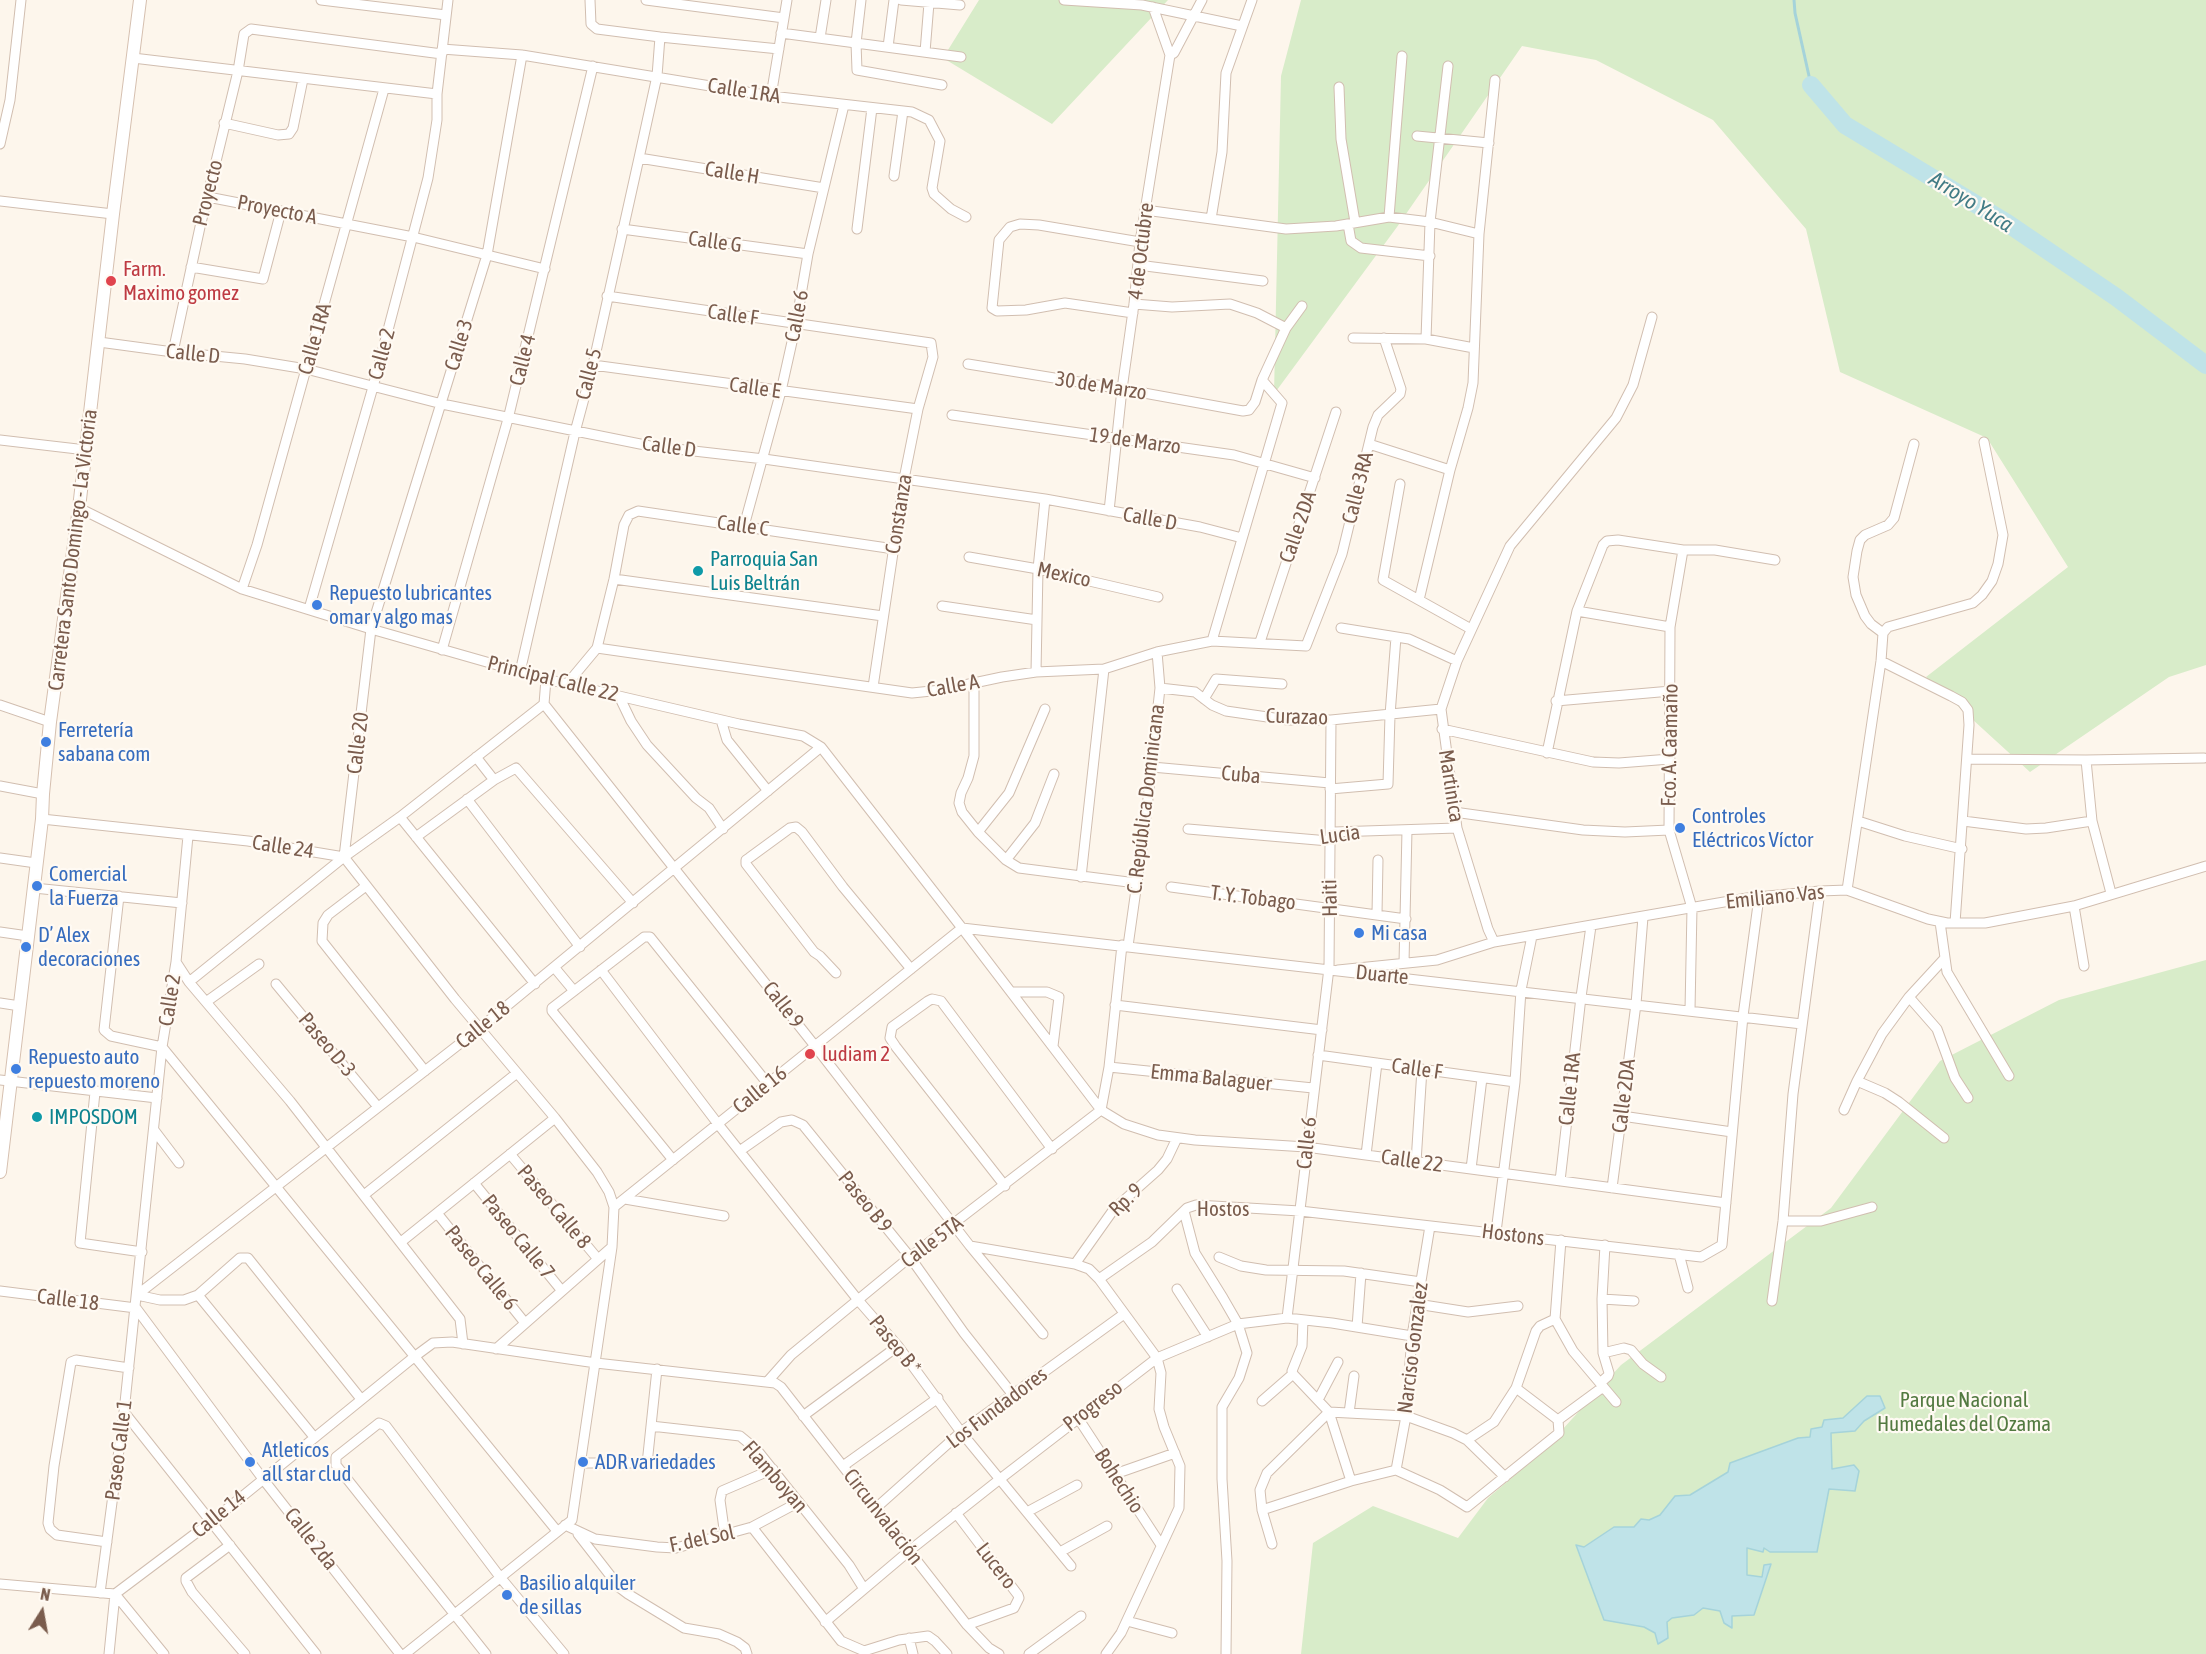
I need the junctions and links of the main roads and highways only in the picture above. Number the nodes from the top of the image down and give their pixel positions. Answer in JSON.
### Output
{"nodes":[{"id":1,"x":140,"y":0,"type":"edge"},
{"id":2,"x":5,"y":1081,"type":"edge"},
{"id":3,"x":0,"y":1172,"type":"edge"}],
"edges":[{"from":1,"to":2,"type":"main road","name":"Carretera Santo Domingo - La Victoria"},
{"from":2,"to":3,"type":"main road","name":"Carretera Santo Domingo - La Victoria"}]}
